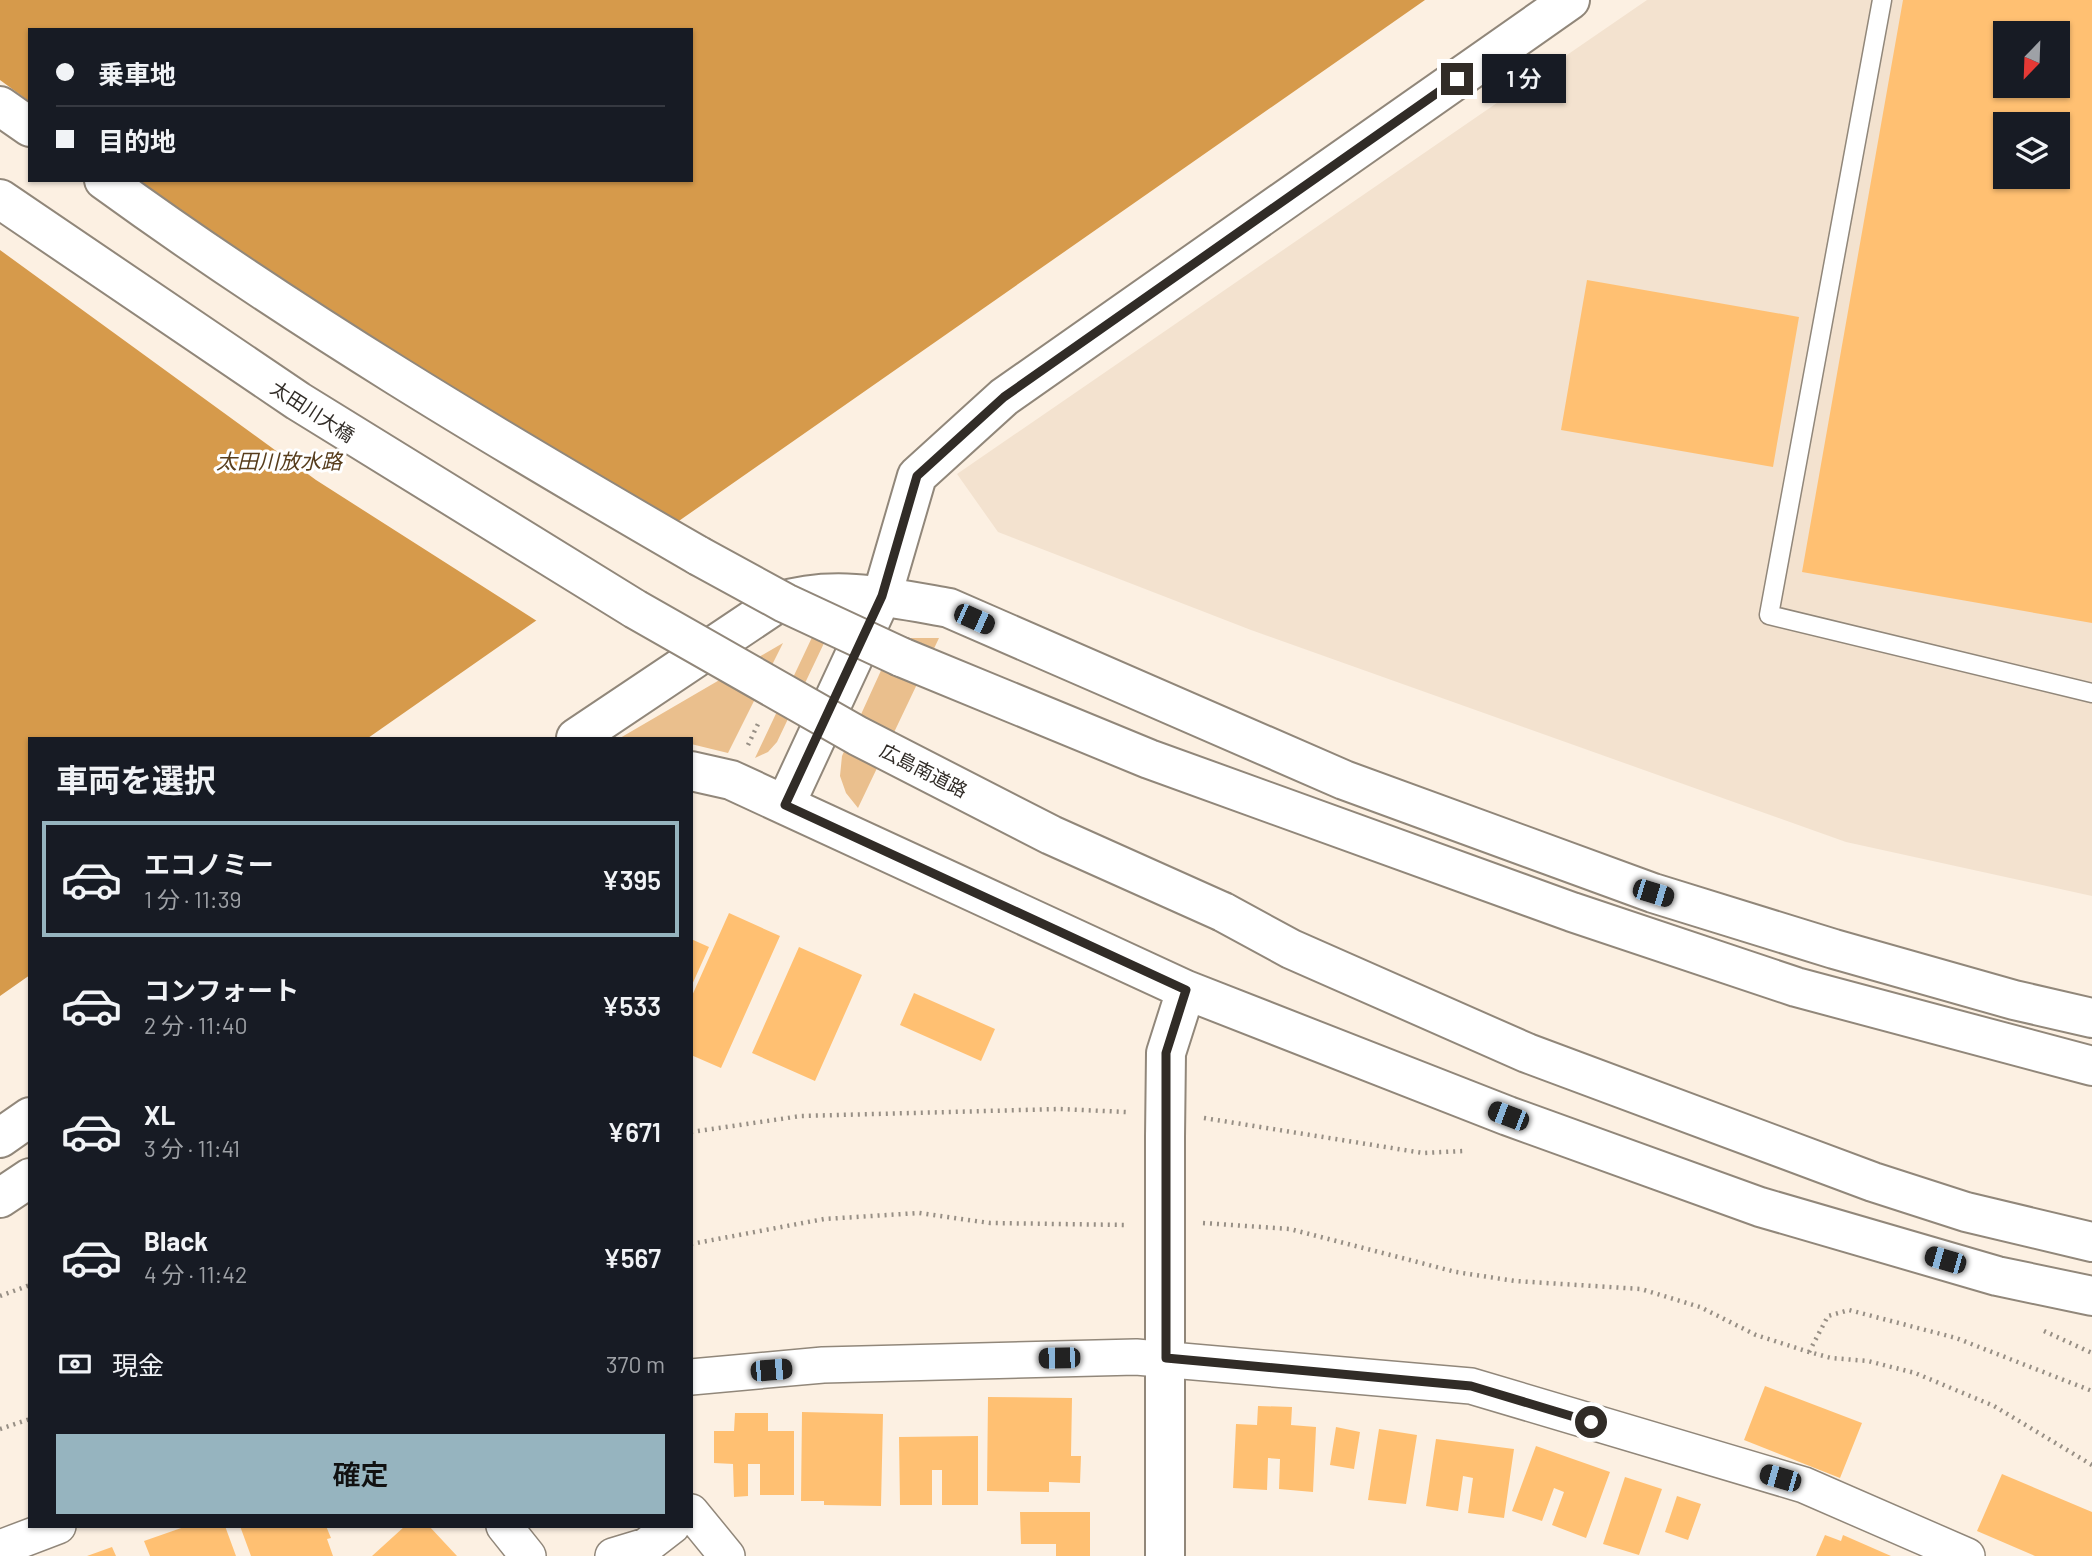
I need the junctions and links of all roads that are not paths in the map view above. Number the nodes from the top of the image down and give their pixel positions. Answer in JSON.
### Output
{"nodes":[{"id":1,"x":1570,"y":0,"type":"edge"},
{"id":2,"x":1882,"y":0,"type":"edge"},
{"id":3,"x":0,"y":106,"type":"edge"},
{"id":4,"x":28,"y":126,"type":"edge"},
{"id":5,"x":107,"y":182,"type":"edge"},
{"id":6,"x":0,"y":199,"type":"edge"},
{"id":7,"x":882,"y":596,"type":"junction"},
{"id":8,"x":635,"y":609,"type":"joint"},
{"id":9,"x":2092,"y":693,"type":"edge"},
{"id":10,"x":577,"y":737,"type":"edge"},
{"id":11,"x":693,"y":771,"type":"edge"},
{"id":12,"x":785,"y":805,"type":"junction"},
{"id":13,"x":1186,"y":990,"type":"junction"},
{"id":14,"x":2092,"y":1018,"type":"edge"},
{"id":15,"x":2092,"y":1066,"type":"edge"},
{"id":16,"x":28,"y":1118,"type":"edge"},
{"id":17,"x":0,"y":1138,"type":"edge"},
{"id":18,"x":28,"y":1179,"type":"edge"},
{"id":19,"x":0,"y":1198,"type":"edge"},
{"id":20,"x":2092,"y":1242,"type":"edge"},
{"id":21,"x":2092,"y":1296,"type":"edge"},
{"id":22,"x":1166,"y":1358,"type":"junction"},
{"id":23,"x":693,"y":1377,"type":"edge"},
{"id":24,"x":693,"y":1514,"type":"edge"},
{"id":25,"x":53,"y":1528,"type":"edge"},
{"id":26,"x":505,"y":1528,"type":"edge"},
{"id":27,"x":670,"y":1528,"type":"edge"},
{"id":28,"x":0,"y":1548,"type":"edge"},
{"id":29,"x":528,"y":1556,"type":"edge"},
{"id":30,"x":613,"y":1556,"type":"edge"},
{"id":31,"x":727,"y":1556,"type":"edge"},
{"id":32,"x":1166,"y":1556,"type":"edge"},
{"id":33,"x":1967,"y":1556,"type":"edge"}],
"edges":[{"from":1,"to":7,"type":"main road"},
{"from":2,"to":9,"type":"lane"},
{"from":3,"to":4,"type":"main road"},
{"from":5,"to":15,"type":"main road","bridge":true},
{"from":6,"to":8,"type":"main road","name":"太田川大橋"},
{"from":7,"to":10,"type":"main road"},
{"from":7,"to":12,"type":"main road"},
{"from":7,"to":14,"type":"main road"},
{"from":8,"to":20,"type":"main road","name":"広島南道路","bridge":true},
{"from":11,"to":12,"type":"main road"},
{"from":12,"to":13,"type":"main road"},
{"from":13,"to":21,"type":"main road"},
{"from":13,"to":22,"type":"main road","bridge":true},
{"from":16,"to":17,"type":"main road"},
{"from":18,"to":19,"type":"main road"},
{"from":22,"to":23,"type":"street"},
{"from":22,"to":32,"type":"main road"},
{"from":22,"to":33,"type":"street"},
{"from":24,"to":31,"type":"street"},
{"from":25,"to":28,"type":"street"},
{"from":26,"to":29,"type":"street"},
{"from":27,"to":30,"type":"street"}]}
